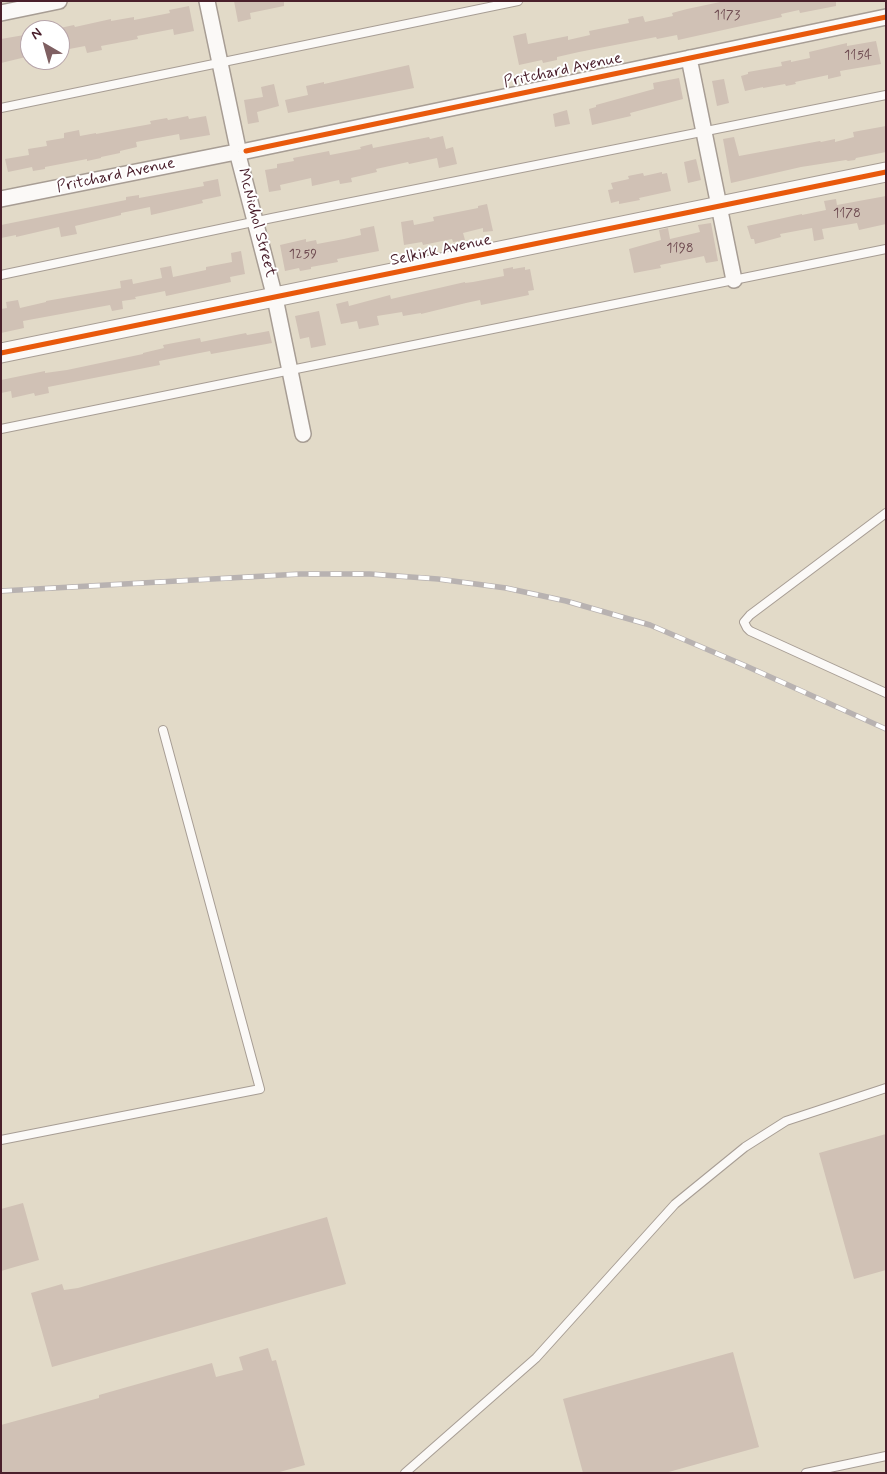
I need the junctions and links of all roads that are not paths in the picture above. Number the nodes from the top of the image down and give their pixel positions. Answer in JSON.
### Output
{"nodes":[{"id":1,"x":59,"y":1,"type":"edge"},
{"id":2,"x":207,"y":1,"type":"edge"},
{"id":3,"x":518,"y":1,"type":"edge"},
{"id":4,"x":1,"y":13,"type":"edge"},
{"id":5,"x":886,"y":17,"type":"edge"},
{"id":6,"x":689,"y":58,"type":"junction"},
{"id":7,"x":221,"y":62,"type":"junction"},
{"id":8,"x":886,"y":95,"type":"edge"},
{"id":9,"x":1,"y":108,"type":"edge"},
{"id":10,"x":704,"y":131,"type":"junction"},
{"id":11,"x":238,"y":152,"type":"junction"},
{"id":12,"x":886,"y":172,"type":"edge"},
{"id":13,"x":1,"y":199,"type":"edge"},
{"id":14,"x":719,"y":207,"type":"junction"},
{"id":15,"x":256,"y":221,"type":"junction"},
{"id":16,"x":886,"y":249,"type":"edge"},
{"id":17,"x":1,"y":275,"type":"edge"},
{"id":18,"x":734,"y":280,"type":"junction"},
{"id":19,"x":275,"y":298,"type":"junction"},
{"id":20,"x":1,"y":353,"type":"edge"},
{"id":21,"x":290,"y":371,"type":"junction"},
{"id":22,"x":1,"y":429,"type":"edge"},
{"id":23,"x":303,"y":434,"type":"dead end"},
{"id":24,"x":886,"y":513,"type":"edge"},
{"id":25,"x":886,"y":693,"type":"edge"},
{"id":26,"x":163,"y":730,"type":"dead end"},
{"id":27,"x":886,"y":1088,"type":"edge"},
{"id":28,"x":1,"y":1140,"type":"edge"},
{"id":29,"x":886,"y":1456,"type":"edge"},
{"id":30,"x":405,"y":1473,"type":"edge"},
{"id":31,"x":806,"y":1473,"type":"edge"}],
"edges":[{"from":1,"to":4,"type":"street"},
{"from":2,"to":7,"type":"street","name":"McNichol Street"},
{"from":3,"to":7,"type":"lane"},
{"from":5,"to":6,"type":"street","name":"Pritchard Avenue"},
{"from":6,"to":10,"type":"street"},
{"from":6,"to":11,"type":"street","name":"Pritchard Avenue"},
{"from":7,"to":9,"type":"lane"},
{"from":7,"to":11,"type":"street","name":"McNichol Street"},
{"from":8,"to":10,"type":"lane"},
{"from":10,"to":14,"type":"street"},
{"from":10,"to":15,"type":"lane"},
{"from":11,"to":13,"type":"street","name":"Pritchard Avenue"},
{"from":11,"to":15,"type":"street","name":"McNichol Street"},
{"from":12,"to":14,"type":"street","name":"Selkirk Avenue"},
{"from":14,"to":18,"type":"street"},
{"from":14,"to":19,"type":"street","name":"Selkirk Avenue"},
{"from":15,"to":17,"type":"lane"},
{"from":15,"to":19,"type":"street","name":"McNichol Street"},
{"from":16,"to":18,"type":"lane"},
{"from":18,"to":21,"type":"lane"},
{"from":19,"to":20,"type":"street","name":"Selkirk Avenue"},
{"from":19,"to":21,"type":"street","name":"McNichol Street"},
{"from":21,"to":22,"type":"lane"},
{"from":21,"to":23,"type":"street","name":"McNichol Street"},
{"from":24,"to":25,"type":"lane"},
{"from":26,"to":28,"type":"lane"},
{"from":27,"to":30,"type":"lane"},
{"from":29,"to":31,"type":"lane"}]}
